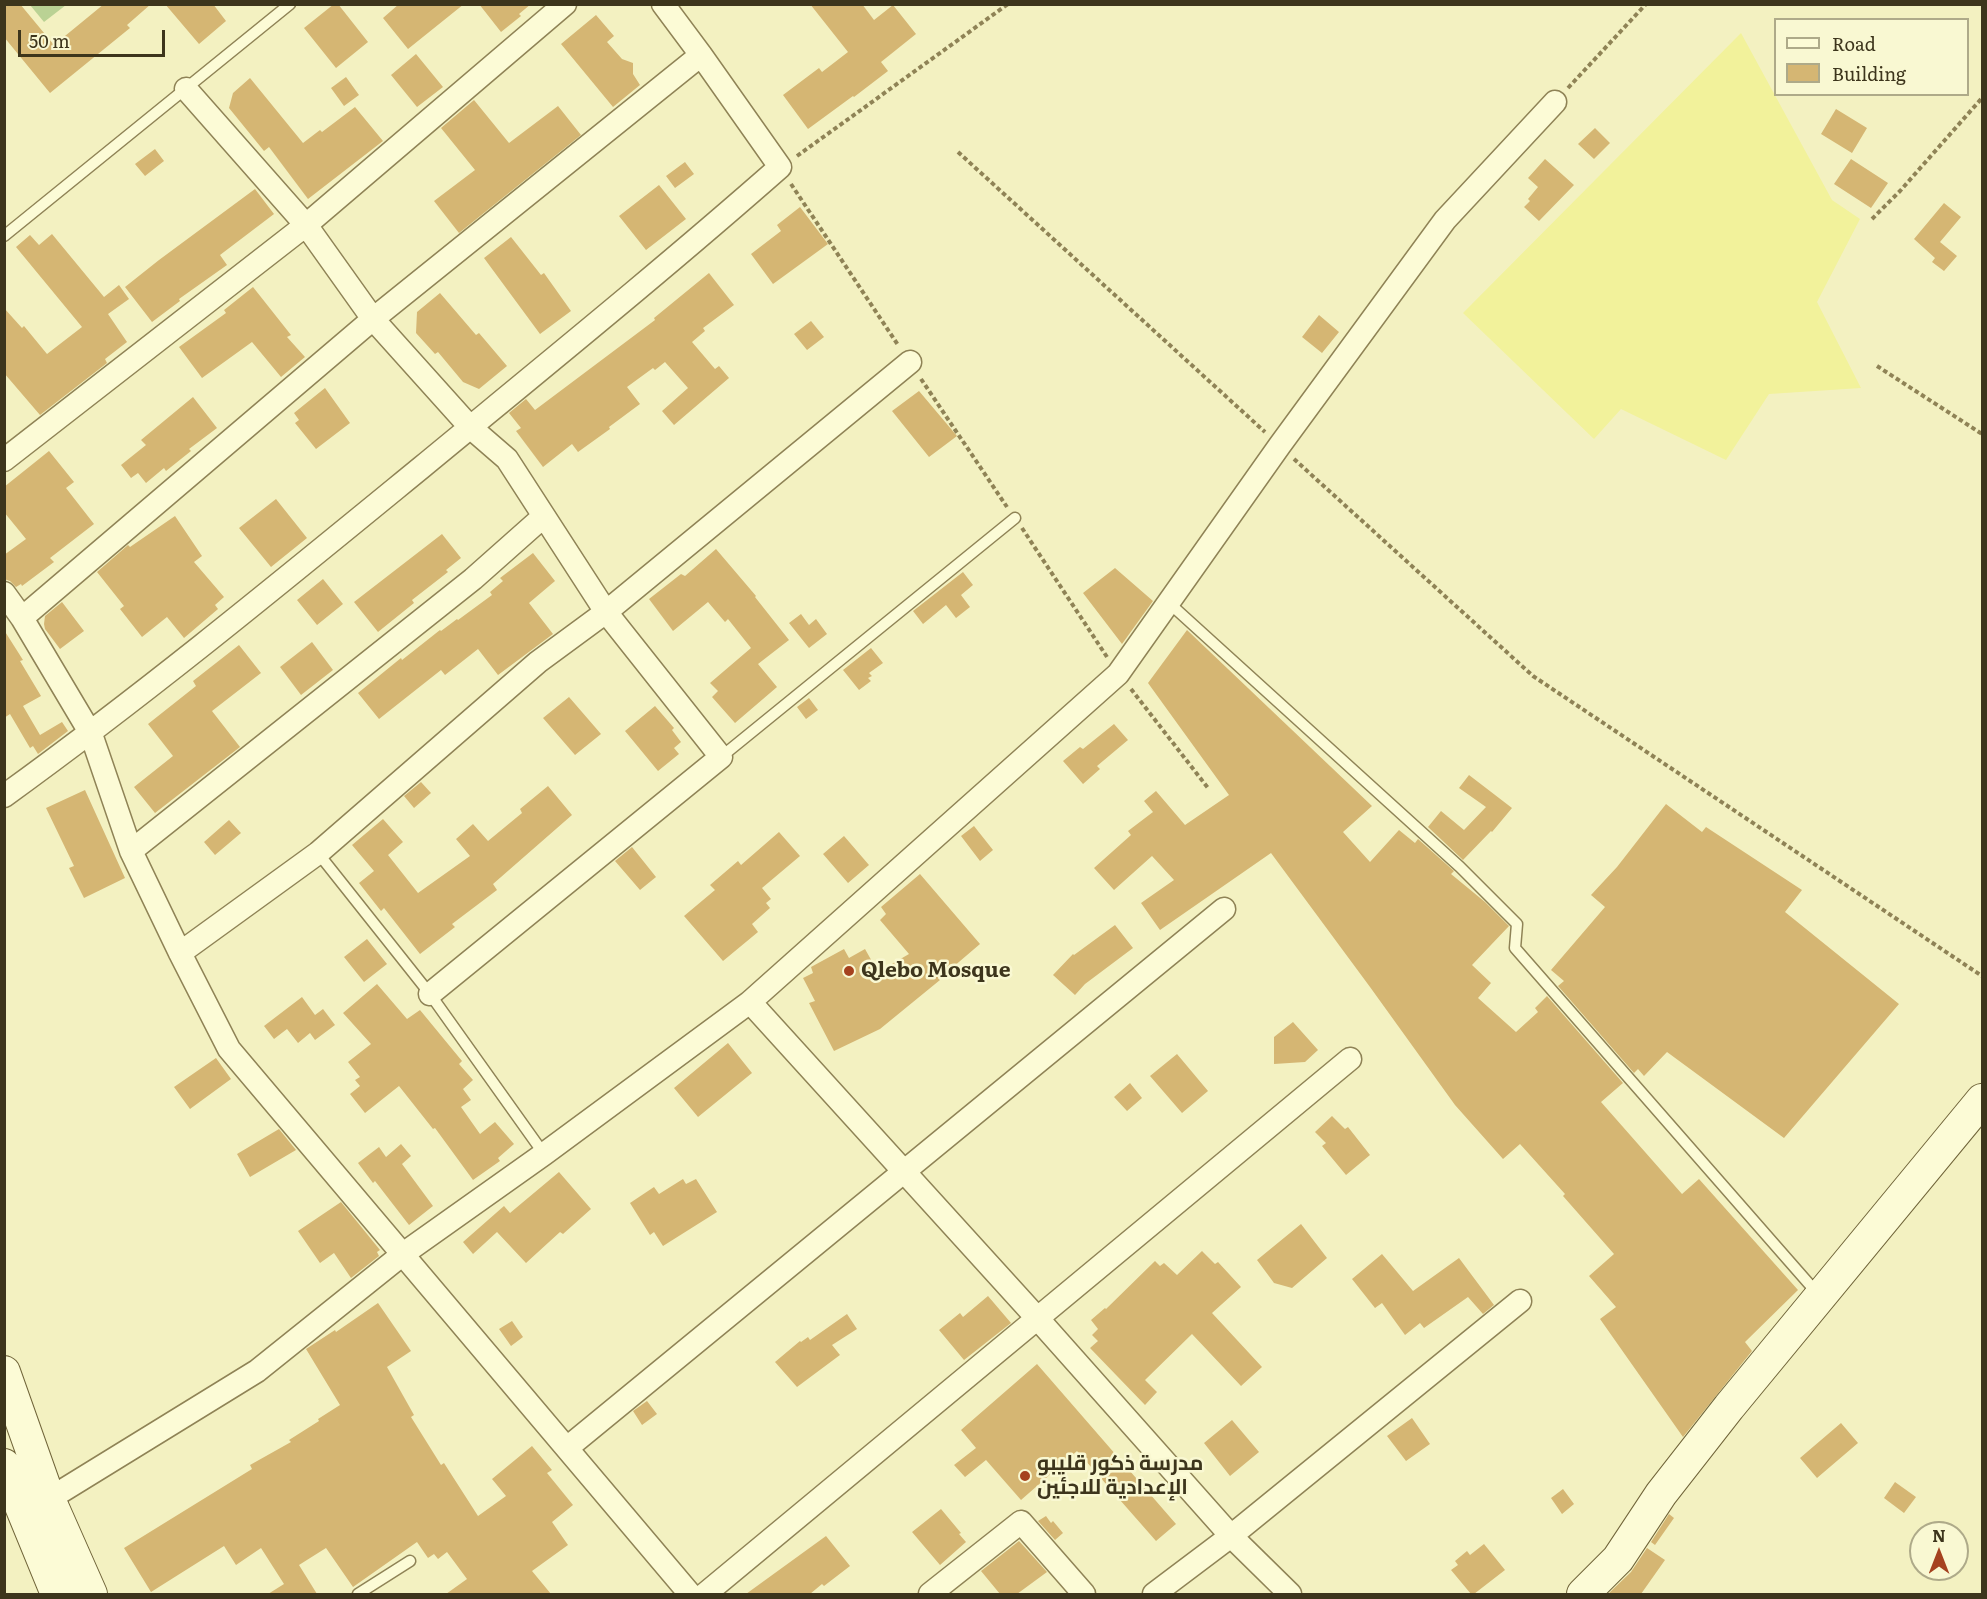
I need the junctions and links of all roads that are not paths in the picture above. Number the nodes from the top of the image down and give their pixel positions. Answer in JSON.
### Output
{"nodes":[{"id":1,"x":290,"y":4,"type":"edge"},
{"id":2,"x":565,"y":4,"type":"edge"},
{"id":3,"x":663,"y":4,"type":"edge"},
{"id":4,"x":701,"y":55,"type":"junction"},
{"id":5,"x":186,"y":89,"type":"junction"},
{"id":6,"x":1555,"y":102,"type":"road end"},
{"id":7,"x":306,"y":225,"type":"junction"},
{"id":8,"x":4,"y":236,"type":"edge"},
{"id":9,"x":373,"y":319,"type":"junction"},
{"id":10,"x":910,"y":362,"type":"road end"},
{"id":11,"x":470,"y":427,"type":"junction"},
{"id":12,"x":4,"y":460,"type":"edge"},
{"id":13,"x":544,"y":516,"type":"junction"},
{"id":14,"x":1015,"y":518,"type":"road end"},
{"id":15,"x":4,"y":593,"type":"edge"},
{"id":16,"x":1168,"y":602,"type":"junction"},
{"id":17,"x":606,"y":612,"type":"junction"},
{"id":18,"x":22,"y":618,"type":"junction"},
{"id":19,"x":91,"y":734,"type":"junction"},
{"id":20,"x":721,"y":757,"type":"junction"},
{"id":21,"x":4,"y":796,"type":"edge"},
{"id":22,"x":131,"y":851,"type":"junction"},
{"id":23,"x":318,"y":853,"type":"junction"},
{"id":24,"x":1224,"y":909,"type":"dead end"},
{"id":25,"x":180,"y":953,"type":"junction"},
{"id":26,"x":430,"y":994,"type":"junction"},
{"id":27,"x":750,"y":1002,"type":"junction"},
{"id":28,"x":1350,"y":1059,"type":"dead end"},
{"id":29,"x":1983,"y":1100,"type":"edge"},
{"id":30,"x":544,"y":1154,"type":"junction"},
{"id":31,"x":903,"y":1172,"type":"junction"},
{"id":32,"x":403,"y":1254,"type":"junction"},
{"id":33,"x":1821,"y":1297,"type":"junction"},
{"id":34,"x":1520,"y":1301,"type":"dead end"},
{"id":35,"x":1038,"y":1319,"type":"junction"},
{"id":36,"x":4,"y":1372,"type":"edge"},
{"id":37,"x":567,"y":1448,"type":"junction"},
{"id":38,"x":4,"y":1465,"type":"edge"},
{"id":39,"x":49,"y":1499,"type":"junction"},
{"id":40,"x":1231,"y":1536,"type":"junction"},
{"id":41,"x":410,"y":1561,"type":"dead end"},
{"id":42,"x":57,"y":1594,"type":"edge"},
{"id":43,"x":91,"y":1594,"type":"edge"},
{"id":44,"x":357,"y":1594,"type":"edge"},
{"id":45,"x":690,"y":1594,"type":"edge"},
{"id":46,"x":705,"y":1594,"type":"edge"},
{"id":47,"x":930,"y":1594,"type":"edge"},
{"id":48,"x":1084,"y":1594,"type":"edge"},
{"id":49,"x":1154,"y":1594,"type":"edge"},
{"id":50,"x":1290,"y":1594,"type":"edge"},
{"id":51,"x":1583,"y":1594,"type":"edge"}],
"edges":[{"from":1,"to":5,"type":"lane"},
{"from":2,"to":7,"type":"street"},
{"from":3,"to":4,"type":"street"},
{"from":4,"to":9,"type":"street"},
{"from":4,"to":11,"type":"street"},
{"from":5,"to":7,"type":"street"},
{"from":5,"to":8,"type":"lane"},
{"from":6,"to":16,"type":"street"},
{"from":7,"to":9,"type":"street"},
{"from":7,"to":12,"type":"street"},
{"from":9,"to":11,"type":"street"},
{"from":9,"to":18,"type":"street"},
{"from":10,"to":17,"type":"street"},
{"from":11,"to":13,"type":"street"},
{"from":11,"to":19,"type":"street"},
{"from":13,"to":17,"type":"street"},
{"from":13,"to":22,"type":"street"},
{"from":14,"to":20,"type":"lane"},
{"from":15,"to":18,"type":"street"},
{"from":16,"to":27,"type":"street"},
{"from":16,"to":33,"type":"lane"},
{"from":17,"to":20,"type":"street"},
{"from":17,"to":23,"type":"street"},
{"from":18,"to":19,"type":"street"},
{"from":19,"to":21,"type":"street"},
{"from":19,"to":22,"type":"street"},
{"from":20,"to":26,"type":"street"},
{"from":22,"to":25,"type":"street"},
{"from":23,"to":25,"type":"street"},
{"from":23,"to":26,"type":"lane"},
{"from":24,"to":31,"type":"street"},
{"from":25,"to":32,"type":"street"},
{"from":26,"to":30,"type":"lane"},
{"from":27,"to":30,"type":"street"},
{"from":27,"to":31,"type":"street"},
{"from":28,"to":35,"type":"street"},
{"from":29,"to":33,"type":"street"},
{"from":30,"to":32,"type":"street"},
{"from":31,"to":35,"type":"street"},
{"from":31,"to":37,"type":"street"},
{"from":32,"to":37,"type":"street"},
{"from":32,"to":39,"type":"street"},
{"from":33,"to":51,"type":"street"},
{"from":34,"to":40,"type":"street"},
{"from":35,"to":40,"type":"street"},
{"from":35,"to":46,"type":"street"},
{"from":36,"to":39,"type":"street"},
{"from":37,"to":45,"type":"street"},
{"from":38,"to":42,"type":"street"},
{"from":39,"to":43,"type":"street"},
{"from":40,"to":49,"type":"street"},
{"from":40,"to":50,"type":"street"},
{"from":41,"to":44,"type":"lane"},
{"from":47,"to":48,"type":"street"}]}
